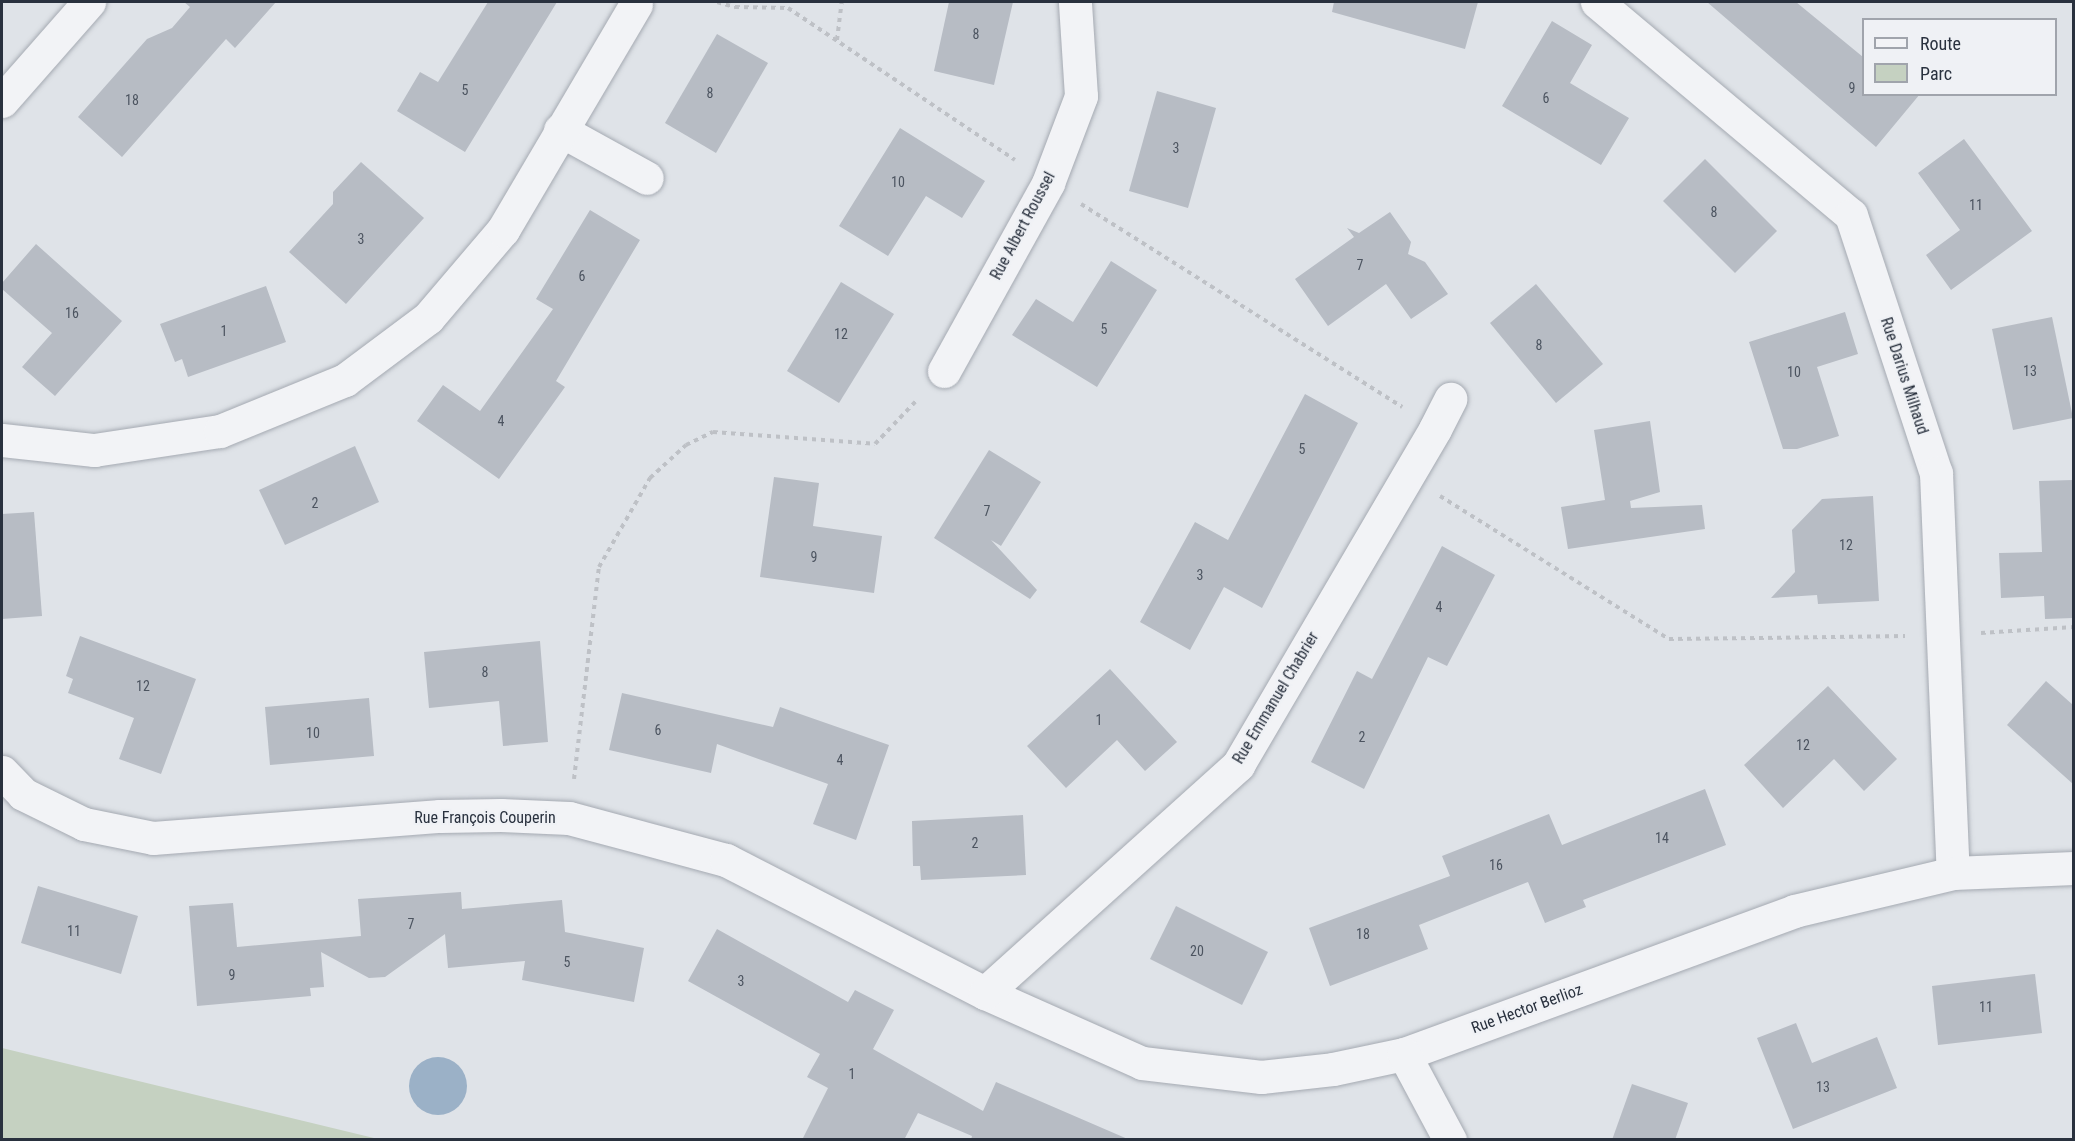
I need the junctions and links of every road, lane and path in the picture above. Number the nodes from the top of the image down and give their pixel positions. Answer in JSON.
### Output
{"nodes":[{"id":1,"x":89,"y":2,"type":"edge"},
{"id":2,"x":842,"y":2,"type":"edge"},
{"id":3,"x":1075,"y":2,"type":"edge"},
{"id":4,"x":1597,"y":2,"type":"edge"},
{"id":5,"x":636,"y":4,"type":"dead end"},
{"id":6,"x":837,"y":40,"type":"dead end"},
{"id":7,"x":2,"y":101,"type":"edge"},
{"id":8,"x":560,"y":130,"type":"junction"},
{"id":9,"x":647,"y":178,"type":"dead end"},
{"id":10,"x":944,"y":371,"type":"joint"},
{"id":11,"x":1450,"y":399,"type":"dead end"},
{"id":12,"x":2,"y":440,"type":"edge"},
{"id":13,"x":1408,"y":476,"type":"junction"},
{"id":14,"x":2073,"y":627,"type":"edge"},
{"id":15,"x":1943,"y":635,"type":"junction"},
{"id":16,"x":2,"y":772,"type":"edge"},
{"id":17,"x":569,"y":818,"type":"junction"},
{"id":18,"x":2073,"y":868,"type":"edge"},
{"id":19,"x":1953,"y":873,"type":"junction"},
{"id":20,"x":985,"y":993,"type":"junction"},
{"id":21,"x":1404,"y":1054,"type":"junction"},
{"id":22,"x":1450,"y":1140,"type":"edge"}],
"edges":[{"from":1,"to":7,"type":"street"},
{"from":2,"to":6,"type":"path"},
{"from":3,"to":10,"type":"street","name":"Rue Albert Roussel"},
{"from":4,"to":15,"type":"street","name":"Rue Darius Milhaud"},
{"from":5,"to":8,"type":"street"},
{"from":8,"to":9,"type":"street"},
{"from":8,"to":12,"type":"street"},
{"from":10,"to":17,"type":"path"},
{"from":11,"to":13,"type":"street","name":"Rue Emmanuel Chabrier"},
{"from":13,"to":15,"type":"path"},
{"from":13,"to":20,"type":"street","name":"Rue Emmanuel Chabrier"},
{"from":14,"to":15,"type":"path"},
{"from":15,"to":19,"type":"street","name":"Rue Darius Milhaud"},
{"from":16,"to":17,"type":"street","name":"Rue François Couperin"},
{"from":17,"to":20,"type":"street","name":"Rue François Couperin"},
{"from":18,"to":19,"type":"street","name":"Rue Hector Berlioz"},
{"from":19,"to":21,"type":"street","name":"Rue Hector Berlioz"},
{"from":20,"to":21,"type":"street","name":"Rue Hector Berlioz"},
{"from":21,"to":22,"type":"street"}]}
